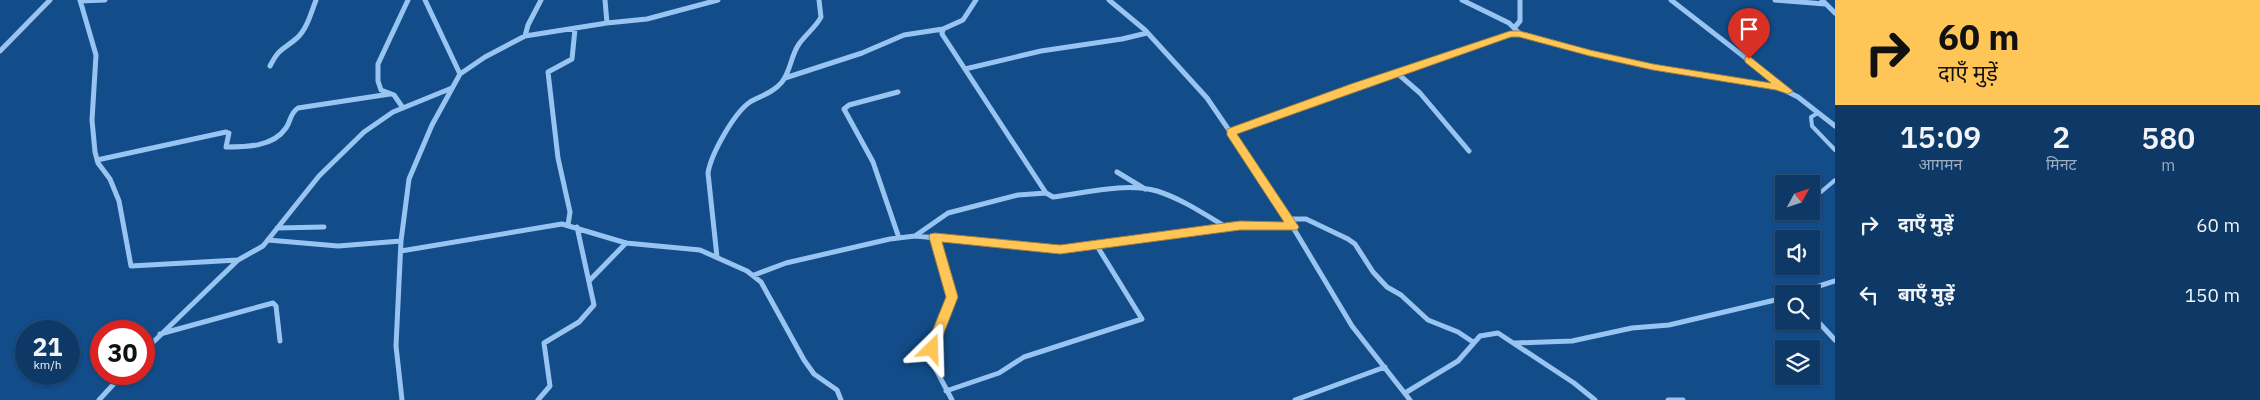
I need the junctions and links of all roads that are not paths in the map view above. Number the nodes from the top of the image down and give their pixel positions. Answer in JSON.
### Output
{"nodes":[{"id":1,"x":50,"y":0,"type":"edge"},
{"id":2,"x":80,"y":0,"type":"edge"},
{"id":3,"x":104,"y":0,"type":"edge"},
{"id":4,"x":316,"y":0,"type":"edge"},
{"id":5,"x":408,"y":0,"type":"edge"},
{"id":6,"x":425,"y":0,"type":"edge"},
{"id":7,"x":541,"y":0,"type":"edge"},
{"id":8,"x":605,"y":0,"type":"edge"},
{"id":9,"x":718,"y":0,"type":"edge"},
{"id":10,"x":819,"y":0,"type":"edge"},
{"id":11,"x":976,"y":0,"type":"edge"},
{"id":12,"x":1108,"y":0,"type":"edge"},
{"id":13,"x":1462,"y":0,"type":"edge"},
{"id":14,"x":1520,"y":0,"type":"edge"},
{"id":15,"x":1670,"y":0,"type":"edge"},
{"id":16,"x":1775,"y":0,"type":"edge"},
{"id":17,"x":1823,"y":2,"type":"edge"},
{"id":18,"x":1835,"y":13,"type":"edge"},
{"id":19,"x":1506,"y":21,"type":"junction"},
{"id":20,"x":607,"y":22,"type":"junction"},
{"id":21,"x":1500,"y":26,"type":"dead end"},
{"id":22,"x":1514,"y":28,"type":"junction"},
{"id":23,"x":575,"y":29,"type":"junction"},
{"id":24,"x":944,"y":29,"type":"junction"},
{"id":25,"x":1147,"y":33,"type":"junction"},
{"id":26,"x":1520,"y":34,"type":"junction"},
{"id":27,"x":525,"y":36,"type":"junction"},
{"id":28,"x":0,"y":51,"type":"edge"},
{"id":29,"x":270,"y":66,"type":"dead end"},
{"id":30,"x":965,"y":69,"type":"junction"},
{"id":31,"x":1397,"y":72,"type":"junction"},
{"id":32,"x":460,"y":74,"type":"junction"},
{"id":33,"x":785,"y":78,"type":"junction"},
{"id":34,"x":452,"y":88,"type":"junction"},
{"id":35,"x":1788,"y":91,"type":"junction"},
{"id":36,"x":898,"y":92,"type":"dead end"},
{"id":37,"x":390,"y":94,"type":"junction"},
{"id":38,"x":403,"y":108,"type":"junction"},
{"id":39,"x":1818,"y":113,"type":"junction"},
{"id":40,"x":1835,"y":126,"type":"edge"},
{"id":41,"x":1230,"y":132,"type":"junction"},
{"id":42,"x":1835,"y":150,"type":"edge"},
{"id":43,"x":1469,"y":151,"type":"dead end"},
{"id":44,"x":98,"y":160,"type":"junction"},
{"id":45,"x":1117,"y":172,"type":"dead end"},
{"id":46,"x":1835,"y":180,"type":"edge"},
{"id":47,"x":1145,"y":189,"type":"junction"},
{"id":48,"x":1821,"y":192,"type":"dead end"},
{"id":49,"x":1046,"y":193,"type":"junction"},
{"id":50,"x":1288,"y":219,"type":"junction"},
{"id":51,"x":568,"y":225,"type":"junction"},
{"id":52,"x":577,"y":226,"type":"junction"},
{"id":53,"x":324,"y":227,"type":"dead end"},
{"id":54,"x":1227,"y":227,"type":"junction"},
{"id":55,"x":1293,"y":227,"type":"junction"},
{"id":56,"x":277,"y":228,"type":"junction"},
{"id":57,"x":915,"y":236,"type":"junction"},
{"id":58,"x":935,"y":237,"type":"junction"},
{"id":59,"x":899,"y":238,"type":"junction"},
{"id":60,"x":268,"y":240,"type":"junction"},
{"id":61,"x":401,"y":241,"type":"junction"},
{"id":62,"x":626,"y":243,"type":"junction"},
{"id":63,"x":1097,"y":246,"type":"junction"},
{"id":64,"x":401,"y":251,"type":"junction"},
{"id":65,"x":717,"y":257,"type":"junction"},
{"id":66,"x":238,"y":260,"type":"junction"},
{"id":67,"x":754,"y":275,"type":"junction"},
{"id":68,"x":590,"y":280,"type":"junction"},
{"id":69,"x":1835,"y":281,"type":"edge"},
{"id":70,"x":1820,"y":286,"type":"edge"},
{"id":71,"x":1775,"y":300,"type":"edge"},
{"id":72,"x":1820,"y":324,"type":"edge"},
{"id":73,"x":159,"y":334,"type":"junction"},
{"id":74,"x":155,"y":339,"type":"edge"},
{"id":75,"x":1835,"y":340,"type":"edge"},
{"id":76,"x":280,"y":341,"type":"dead end"},
{"id":77,"x":1473,"y":342,"type":"junction"},
{"id":78,"x":1515,"y":343,"type":"junction"},
{"id":79,"x":1385,"y":368,"type":"junction"},
{"id":80,"x":113,"y":385,"type":"edge"},
{"id":81,"x":946,"y":391,"type":"junction"},
{"id":82,"x":1405,"y":393,"type":"junction"},
{"id":83,"x":99,"y":400,"type":"edge"},
{"id":84,"x":402,"y":400,"type":"edge"},
{"id":85,"x":538,"y":400,"type":"edge"},
{"id":86,"x":841,"y":400,"type":"edge"},
{"id":87,"x":952,"y":400,"type":"edge"},
{"id":88,"x":1295,"y":400,"type":"edge"},
{"id":89,"x":1410,"y":400,"type":"edge"},
{"id":90,"x":1595,"y":400,"type":"edge"},
{"id":91,"x":1668,"y":400,"type":"edge"},
{"id":92,"x":1683,"y":400,"type":"edge"}],
"edges":[{"from":1,"to":28,"type":"street"},
{"from":2,"to":3,"type":"street"},
{"from":2,"to":44,"type":"street"},
{"from":4,"to":29,"type":"street"},
{"from":5,"to":37,"type":"street"},
{"from":6,"to":32,"type":"street"},
{"from":7,"to":27,"type":"street"},
{"from":8,"to":20,"type":"street"},
{"from":9,"to":20,"type":"street"},
{"from":10,"to":33,"type":"street"},
{"from":11,"to":24,"type":"street"},
{"from":12,"to":25,"type":"street"},
{"from":13,"to":19,"type":"street"},
{"from":14,"to":22,"type":"street"},
{"from":15,"to":35,"type":"street"},
{"from":16,"to":17,"type":"street"},
{"from":17,"to":18,"type":"street"},
{"from":19,"to":21,"type":"street"},
{"from":19,"to":22,"type":"street"},
{"from":20,"to":23,"type":"street"},
{"from":22,"to":26,"type":"street"},
{"from":23,"to":27,"type":"street"},
{"from":23,"to":51,"type":"street"},
{"from":24,"to":30,"type":"street"},
{"from":24,"to":33,"type":"street"},
{"from":25,"to":30,"type":"street"},
{"from":25,"to":41,"type":"street"},
{"from":26,"to":31,"type":"street"},
{"from":26,"to":35,"type":"street"},
{"from":27,"to":32,"type":"street"},
{"from":30,"to":49,"type":"street"},
{"from":31,"to":41,"type":"street"},
{"from":31,"to":43,"type":"street"},
{"from":32,"to":34,"type":"street"},
{"from":33,"to":65,"type":"street"},
{"from":34,"to":38,"type":"street"},
{"from":34,"to":61,"type":"street"},
{"from":35,"to":39,"type":"street"},
{"from":36,"to":59,"type":"street"},
{"from":37,"to":38,"type":"street"},
{"from":37,"to":44,"type":"street"},
{"from":38,"to":56,"type":"street"},
{"from":39,"to":40,"type":"street"},
{"from":39,"to":42,"type":"lane"},
{"from":41,"to":50,"type":"street"},
{"from":44,"to":66,"type":"street"},
{"from":45,"to":47,"type":"street"},
{"from":46,"to":48,"type":"lane"},
{"from":47,"to":49,"type":"street"},
{"from":47,"to":54,"type":"street"},
{"from":49,"to":57,"type":"street"},
{"from":50,"to":55,"type":"street"},
{"from":50,"to":77,"type":"street"},
{"from":51,"to":52,"type":"street"},
{"from":51,"to":64,"type":"street"},
{"from":52,"to":62,"type":"street"},
{"from":52,"to":68,"type":"street"},
{"from":53,"to":56,"type":"street"},
{"from":54,"to":55,"type":"street"},
{"from":54,"to":63,"type":"street"},
{"from":55,"to":79,"type":"street"},
{"from":56,"to":60,"type":"street"},
{"from":57,"to":58,"type":"street"},
{"from":57,"to":59,"type":"street"},
{"from":58,"to":63,"type":"street"},
{"from":58,"to":81,"type":"street"},
{"from":59,"to":67,"type":"street"},
{"from":60,"to":61,"type":"street"},
{"from":60,"to":66,"type":"street"},
{"from":61,"to":64,"type":"street"},
{"from":62,"to":65,"type":"street"},
{"from":62,"to":68,"type":"street"},
{"from":63,"to":81,"type":"street"},
{"from":64,"to":84,"type":"street"},
{"from":65,"to":67,"type":"street"},
{"from":66,"to":73,"type":"street"},
{"from":67,"to":86,"type":"street"},
{"from":68,"to":85,"type":"street"},
{"from":69,"to":70,"type":"street"},
{"from":71,"to":78,"type":"street"},
{"from":72,"to":75,"type":"street"},
{"from":73,"to":74,"type":"street"},
{"from":73,"to":76,"type":"street"},
{"from":77,"to":78,"type":"street"},
{"from":77,"to":82,"type":"street"},
{"from":78,"to":90,"type":"street"},
{"from":79,"to":82,"type":"street"},
{"from":79,"to":88,"type":"street"},
{"from":80,"to":83,"type":"street"},
{"from":81,"to":87,"type":"street"},
{"from":82,"to":89,"type":"street"},
{"from":91,"to":92,"type":"street"}]}
